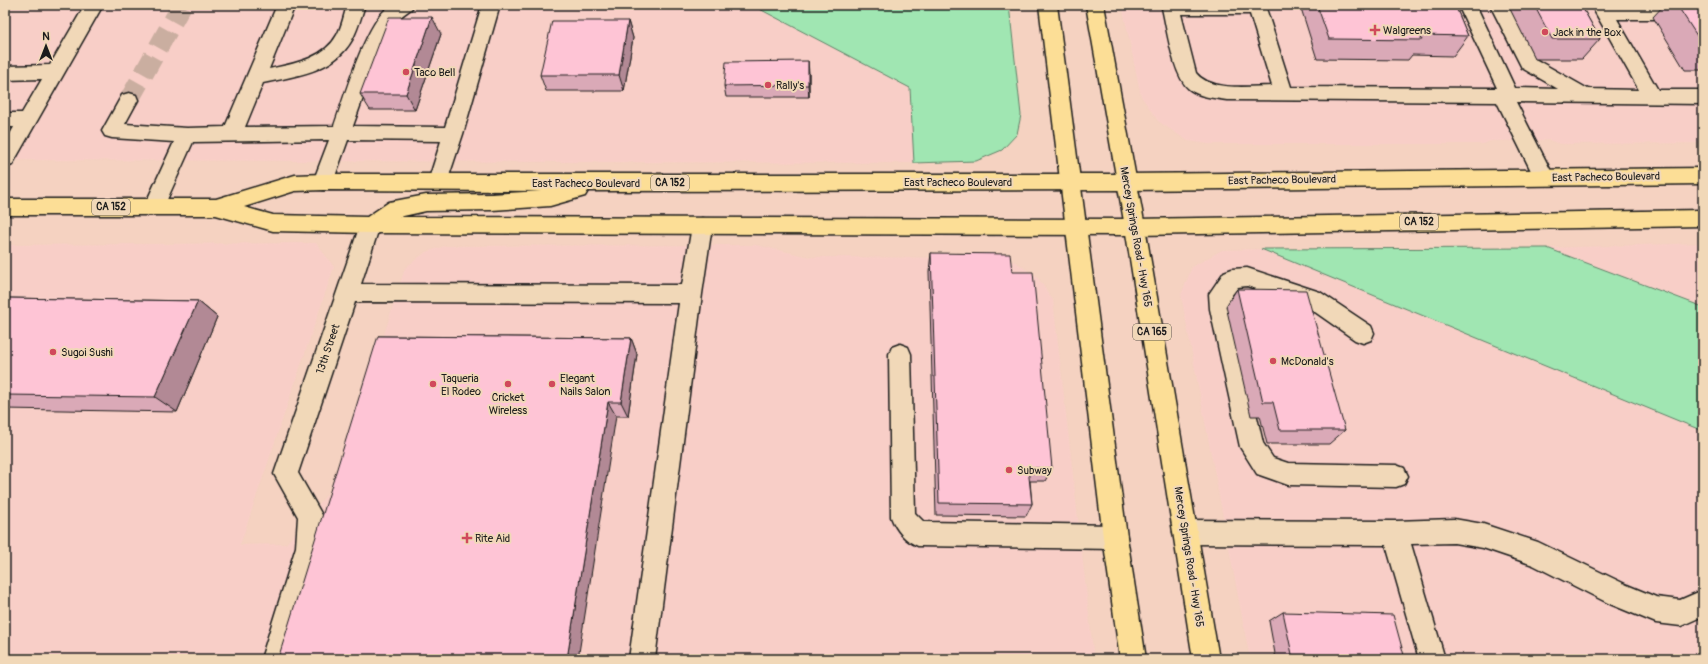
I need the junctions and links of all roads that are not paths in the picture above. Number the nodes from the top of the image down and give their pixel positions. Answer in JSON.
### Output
{"nodes":[{"id":1,"x":94,"y":5,"type":"edge"},
{"id":2,"x":286,"y":5,"type":"edge"},
{"id":3,"x":356,"y":5,"type":"edge"},
{"id":4,"x":405,"y":5,"type":"edge"},
{"id":5,"x":491,"y":5,"type":"edge"},
{"id":6,"x":1048,"y":5,"type":"edge"},
{"id":7,"x":1095,"y":5,"type":"edge"},
{"id":8,"x":1467,"y":5,"type":"edge"},
{"id":9,"x":1499,"y":5,"type":"edge"},
{"id":10,"x":1698,"y":5,"type":"edge"},
{"id":11,"x":1256,"y":6,"type":"edge"},
{"id":12,"x":1602,"y":9,"type":"edge"},
{"id":13,"x":55,"y":72,"type":"junction"},
{"id":14,"x":5,"y":73,"type":"edge"},
{"id":15,"x":256,"y":78,"type":"junction"},
{"id":16,"x":1284,"y":94,"type":"junction"},
{"id":17,"x":1506,"y":95,"type":"junction"},
{"id":18,"x":1584,"y":96,"type":"junction"},
{"id":19,"x":1652,"y":96,"type":"junction"},
{"id":20,"x":1703,"y":97,"type":"edge"},
{"id":21,"x":129,"y":100,"type":"tunnel mouth"},
{"id":22,"x":5,"y":120,"type":"edge"},
{"id":23,"x":28,"y":120,"type":"junction"},
{"id":24,"x":341,"y":133,"type":"junction"},
{"id":25,"x":232,"y":134,"type":"junction"},
{"id":26,"x":453,"y":134,"type":"junction"},
{"id":27,"x":187,"y":135,"type":"junction"},
{"id":28,"x":5,"y":160,"type":"edge"},
{"id":29,"x":1703,"y":176,"type":"edge"},
{"id":30,"x":1544,"y":177,"type":"junction"},
{"id":31,"x":323,"y":182,"type":"junction"},
{"id":32,"x":438,"y":182,"type":"junction"},
{"id":33,"x":1070,"y":182,"type":"junction"},
{"id":34,"x":1127,"y":182,"type":"junction"},
{"id":35,"x":602,"y":183,"type":"junction"},
{"id":36,"x":216,"y":206,"type":"junction"},
{"id":37,"x":5,"y":207,"type":"edge"},
{"id":38,"x":154,"y":207,"type":"junction"},
{"id":39,"x":1703,"y":218,"type":"edge"},
{"id":40,"x":370,"y":225,"type":"junction"},
{"id":41,"x":702,"y":226,"type":"junction"},
{"id":42,"x":1075,"y":226,"type":"junction"},
{"id":43,"x":1135,"y":226,"type":"junction"},
{"id":44,"x":347,"y":293,"type":"junction"},
{"id":45,"x":690,"y":294,"type":"junction"},
{"id":46,"x":1363,"y":333,"type":"dead end"},
{"id":47,"x":900,"y":354,"type":"dead end"},
{"id":48,"x":1396,"y":476,"type":"dead end"},
{"id":49,"x":1185,"y":532,"type":"junction"},
{"id":50,"x":1395,"y":533,"type":"junction"},
{"id":51,"x":1115,"y":537,"type":"junction"},
{"id":52,"x":1703,"y":603,"type":"edge"},
{"id":53,"x":274,"y":659,"type":"edge"},
{"id":54,"x":642,"y":659,"type":"edge"},
{"id":55,"x":1133,"y":659,"type":"edge"},
{"id":56,"x":1206,"y":659,"type":"edge"},
{"id":57,"x":1432,"y":659,"type":"edge"}],
"edges":[{"from":1,"to":13,"type":"street"},
{"from":2,"to":15,"type":"street"},
{"from":3,"to":15,"type":"street"},
{"from":4,"to":24,"type":"street"},
{"from":5,"to":26,"type":"street"},
{"from":6,"to":33,"type":"main road"},
{"from":7,"to":34,"type":"main road","name":"Mercey Springs Road - Hwy 165","number":"CA 165"},
{"from":8,"to":17,"type":"street"},
{"from":9,"to":18,"type":"street"},
{"from":10,"to":12,"type":"street"},
{"from":11,"to":16,"type":"street"},
{"from":11,"to":16,"type":"street"},
{"from":12,"to":19,"type":"street"},
{"from":13,"to":14,"type":"street"},
{"from":13,"to":23,"type":"street"},
{"from":15,"to":25,"type":"street"},
{"from":16,"to":17,"type":"street"},
{"from":17,"to":18,"type":"street"},
{"from":17,"to":30,"type":"street"},
{"from":18,"to":19,"type":"street"},
{"from":19,"to":20,"type":"street"},
{"from":21,"to":27,"type":"street"},
{"from":22,"to":23,"type":"street"},
{"from":23,"to":28,"type":"street"},
{"from":24,"to":25,"type":"street"},
{"from":24,"to":26,"type":"street"},
{"from":24,"to":31,"type":"street"},
{"from":25,"to":27,"type":"street"},
{"from":26,"to":32,"type":"street"},
{"from":27,"to":38,"type":"street"},
{"from":29,"to":30,"type":"main road","name":"East Pacheco Boulevard","number":"CA 152"},
{"from":30,"to":34,"type":"main road","name":"East Pacheco Boulevard","number":"CA 152"},
{"from":31,"to":32,"type":"main road","name":"East Pacheco Boulevard","number":"CA 152"},
{"from":31,"to":36,"type":"main road","name":"East Pacheco Boulevard","number":"CA 152"},
{"from":32,"to":35,"type":"main road","name":"East Pacheco Boulevard","number":"CA 152"},
{"from":33,"to":34,"type":"main road","name":"East Pacheco Boulevard","number":"CA 152"},
{"from":33,"to":35,"type":"main road","name":"East Pacheco Boulevard","number":"CA 152"},
{"from":33,"to":42,"type":"main road"},
{"from":34,"to":43,"type":"main road","name":"Mercey Springs Road - Hwy 165","number":"CA 165"},
{"from":35,"to":40,"type":"main road"},
{"from":36,"to":38,"type":"main road","name":"East Pacheco Boulevard","number":"CA 152"},
{"from":36,"to":40,"type":"main road","name":"East Pacheco Boulevard","number":"CA 152"},
{"from":37,"to":38,"type":"main road","name":"East Pacheco Boulevard","number":"CA 152"},
{"from":39,"to":43,"type":"main road","name":"East Pacheco Boulevard","number":"CA 152"},
{"from":40,"to":41,"type":"main road","name":"East Pacheco Boulevard","number":"CA 152"},
{"from":40,"to":44,"type":"street","name":"13th Street"},
{"from":41,"to":42,"type":"main road","name":"East Pacheco Boulevard","number":"CA 152"},
{"from":41,"to":45,"type":"street"},
{"from":42,"to":43,"type":"main road","name":"East Pacheco Boulevard","number":"CA 152"},
{"from":42,"to":51,"type":"main road"},
{"from":43,"to":49,"type":"main road","name":"Mercey Springs Road - Hwy 165","number":"CA 165"},
{"from":44,"to":45,"type":"street"},
{"from":44,"to":53,"type":"street","name":"13th Street"},
{"from":45,"to":54,"type":"street"},
{"from":46,"to":48,"type":"street"},
{"from":47,"to":51,"type":"street"},
{"from":49,"to":50,"type":"street"},
{"from":49,"to":56,"type":"main road","name":"Mercey Springs Road - Hwy 165","number":"CA 165"},
{"from":50,"to":52,"type":"street"},
{"from":50,"to":57,"type":"street"},
{"from":51,"to":55,"type":"main road"}]}
